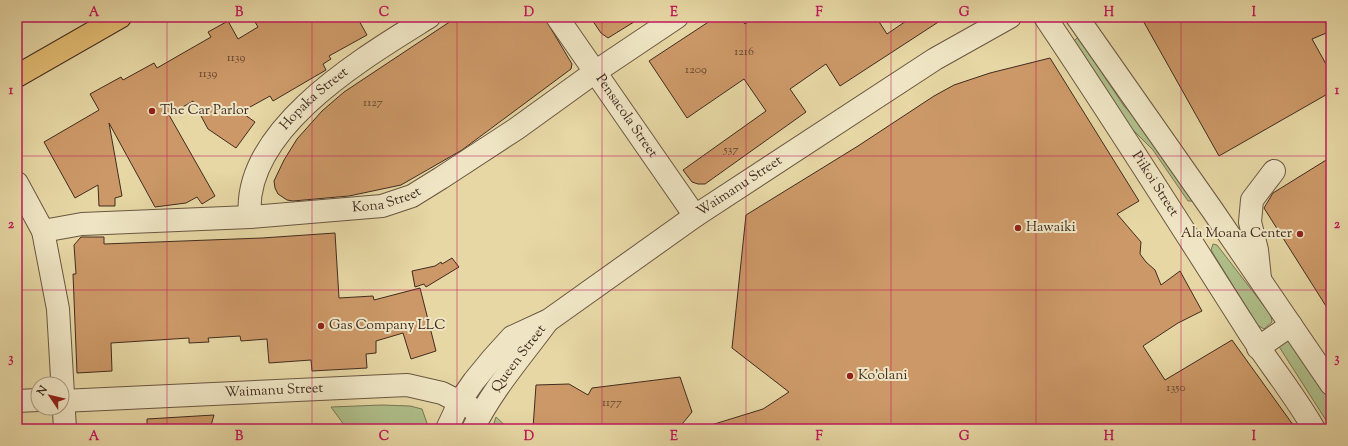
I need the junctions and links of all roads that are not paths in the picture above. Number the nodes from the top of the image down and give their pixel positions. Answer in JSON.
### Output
{"nodes":[{"id":1,"x":120,"y":17,"type":"edge"},
{"id":2,"x":429,"y":17,"type":"edge"},
{"id":3,"x":557,"y":17,"type":"edge"},
{"id":4,"x":677,"y":17,"type":"edge"},
{"id":5,"x":985,"y":17,"type":"edge"},
{"id":6,"x":1010,"y":17,"type":"edge"},
{"id":7,"x":1045,"y":17,"type":"edge"},
{"id":8,"x":1077,"y":17,"type":"edge"},
{"id":9,"x":935,"y":59,"type":"junction"},
{"id":10,"x":595,"y":72,"type":"junction"},
{"id":11,"x":17,"y":76,"type":"edge"},
{"id":12,"x":1274,"y":171,"type":"dead end"},
{"id":13,"x":17,"y":183,"type":"edge"},
{"id":14,"x":695,"y":216,"type":"junction"},
{"id":15,"x":250,"y":217,"type":"junction"},
{"id":16,"x":43,"y":231,"type":"junction"},
{"id":17,"x":1260,"y":281,"type":"junction"},
{"id":18,"x":549,"y":320,"type":"junction"},
{"id":19,"x":1291,"y":325,"type":"junction"},
{"id":20,"x":1258,"y":348,"type":"junction"},
{"id":21,"x":62,"y":376,"type":"edge"},
{"id":22,"x":1331,"y":384,"type":"edge"},
{"id":23,"x":30,"y":400,"type":"edge"},
{"id":24,"x":17,"y":401,"type":"edge"},
{"id":25,"x":70,"y":401,"type":"edge"},
{"id":26,"x":460,"y":401,"type":"junction"},
{"id":27,"x":64,"y":416,"type":"edge"},
{"id":28,"x":477,"y":421,"type":"edge"},
{"id":29,"x":1309,"y":421,"type":"edge"},
{"id":30,"x":64,"y":429,"type":"edge"},
{"id":31,"x":447,"y":429,"type":"edge"},
{"id":32,"x":1322,"y":429,"type":"edge"}],
"edges":[{"from":1,"to":11,"type":"main road"},
{"from":2,"to":15,"type":"street","name":"Hopaka Street"},
{"from":3,"to":10,"type":"street","name":"Pensacola Street"},
{"from":4,"to":10,"type":"street","name":"Kona Street"},
{"from":5,"to":9,"type":"street","name":"Waimanu Street"},
{"from":6,"to":9,"type":"street","name":"Waimanu Street"},
{"from":7,"to":20,"type":"street","name":"Piikoi Street"},
{"from":8,"to":17,"type":"street"},
{"from":9,"to":14,"type":"street","name":"Waimanu Street"},
{"from":10,"to":14,"type":"street","name":"Pensacola Street"},
{"from":10,"to":15,"type":"street","name":"Kona Street"},
{"from":12,"to":17,"type":"street"},
{"from":13,"to":16,"type":"street"},
{"from":14,"to":18,"type":"street","name":"Waimanu Street"},
{"from":15,"to":16,"type":"street","name":"Kona Street"},
{"from":16,"to":21,"type":"street"},
{"from":17,"to":19,"type":"street"},
{"from":18,"to":26,"type":"street","name":"Queen Street"},
{"from":18,"to":28,"type":"street","name":"Queen Street"},
{"from":19,"to":20,"type":"street"},
{"from":19,"to":22,"type":"street"},
{"from":20,"to":29,"type":"street","name":"Piikoi Street"},
{"from":23,"to":24,"type":"street"},
{"from":25,"to":26,"type":"street","name":"Waimanu Street"},
{"from":26,"to":28,"type":"street","name":"Waimanu Street"},
{"from":26,"to":31,"type":"street","name":"Queen Street"},
{"from":27,"to":30,"type":"street"},
{"from":29,"to":32,"type":"street","name":"Piikoi Street"}]}
